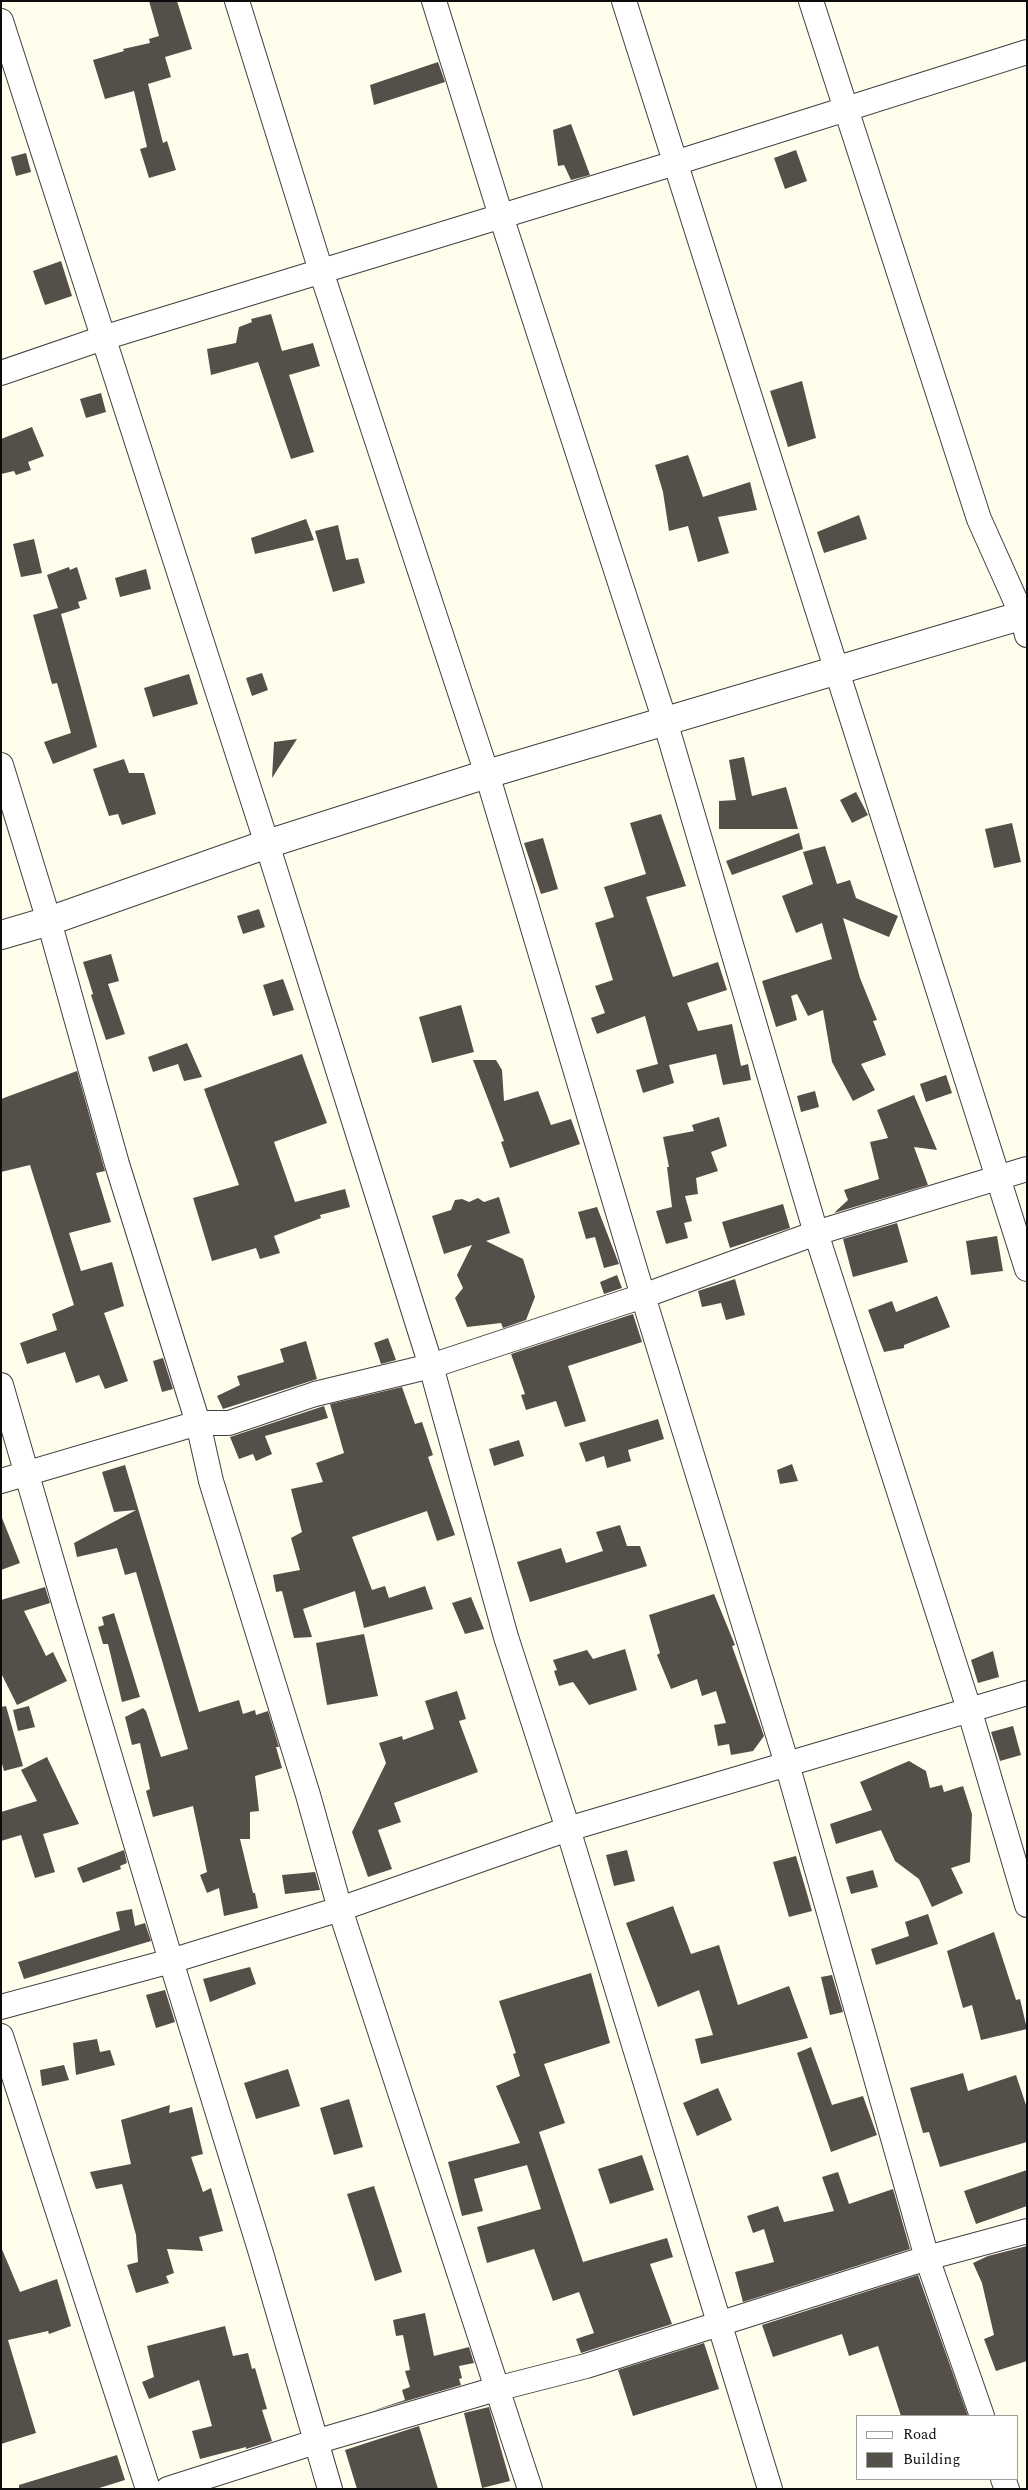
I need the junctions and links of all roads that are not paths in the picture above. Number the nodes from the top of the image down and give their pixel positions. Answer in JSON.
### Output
{"nodes":[{"id":1,"x":237,"y":1,"type":"edge"},
{"id":2,"x":434,"y":1,"type":"edge"},
{"id":3,"x":624,"y":1,"type":"edge"},
{"id":4,"x":811,"y":1,"type":"edge"},
{"id":5,"x":1,"y":21,"type":"edge"},
{"id":6,"x":1027,"y":52,"type":"edge"},
{"id":7,"x":845,"y":110,"type":"junction"},
{"id":8,"x":675,"y":163,"type":"junction"},
{"id":9,"x":501,"y":216,"type":"junction"},
{"id":10,"x":321,"y":271,"type":"junction"},
{"id":11,"x":103,"y":338,"type":"junction"},
{"id":12,"x":1,"y":373,"type":"edge"},
{"id":13,"x":1025,"y":621,"type":"edge"},
{"id":14,"x":835,"y":670,"type":"junction"},
{"id":15,"x":665,"y":721,"type":"junction"},
{"id":16,"x":1,"y":765,"type":"edge"},
{"id":17,"x":487,"y":774,"type":"junction"},
{"id":18,"x":267,"y":844,"type":"junction"},
{"id":19,"x":49,"y":921,"type":"junction"},
{"id":20,"x":1,"y":935,"type":"edge"},
{"id":21,"x":1027,"y":1169,"type":"edge"},
{"id":22,"x":998,"y":1177,"type":"junction"},
{"id":23,"x":816,"y":1233,"type":"junction"},
{"id":24,"x":1027,"y":1269,"type":"edge"},
{"id":25,"x":643,"y":1296,"type":"junction"},
{"id":26,"x":431,"y":1366,"type":"junction"},
{"id":27,"x":1,"y":1385,"type":"edge"},
{"id":28,"x":198,"y":1423,"type":"junction"},
{"id":29,"x":28,"y":1472,"type":"junction"},
{"id":30,"x":1,"y":1481,"type":"edge"},
{"id":31,"x":1027,"y":1693,"type":"edge"},
{"id":32,"x":969,"y":1709,"type":"junction"},
{"id":33,"x":788,"y":1764,"type":"junction"},
{"id":34,"x":568,"y":1829,"type":"junction"},
{"id":35,"x":1027,"y":1905,"type":"edge"},
{"id":36,"x":340,"y":1909,"type":"junction"},
{"id":37,"x":171,"y":1961,"type":"junction"},
{"id":38,"x":1,"y":2007,"type":"edge"},
{"id":39,"x":1,"y":2036,"type":"edge"},
{"id":40,"x":1027,"y":2231,"type":"edge"},
{"id":41,"x":927,"y":2258,"type":"junction"},
{"id":42,"x":720,"y":2325,"type":"junction"},
{"id":43,"x":496,"y":2389,"type":"junction"},
{"id":44,"x":982,"y":2415,"type":"edge"},
{"id":45,"x":315,"y":2442,"type":"junction"},
{"id":46,"x":148,"y":2489,"type":"edge"},
{"id":47,"x":168,"y":2489,"type":"edge"},
{"id":48,"x":330,"y":2489,"type":"edge"},
{"id":49,"x":530,"y":2489,"type":"edge"},
{"id":50,"x":770,"y":2489,"type":"edge"}],
"edges":[{"from":1,"to":10,"type":"street"},
{"from":2,"to":9,"type":"street"},
{"from":3,"to":8,"type":"street"},
{"from":4,"to":7,"type":"street"},
{"from":5,"to":11,"type":"street"},
{"from":6,"to":7,"type":"street"},
{"from":7,"to":8,"type":"street"},
{"from":7,"to":13,"type":"street"},
{"from":8,"to":9,"type":"street"},
{"from":8,"to":14,"type":"street"},
{"from":9,"to":10,"type":"street"},
{"from":9,"to":15,"type":"street"},
{"from":10,"to":11,"type":"street"},
{"from":10,"to":17,"type":"street"},
{"from":11,"to":12,"type":"street"},
{"from":11,"to":18,"type":"street"},
{"from":13,"to":14,"type":"street"},
{"from":14,"to":15,"type":"street"},
{"from":14,"to":22,"type":"street"},
{"from":15,"to":17,"type":"street"},
{"from":15,"to":23,"type":"street"},
{"from":16,"to":19,"type":"street"},
{"from":17,"to":18,"type":"street"},
{"from":17,"to":25,"type":"street"},
{"from":18,"to":19,"type":"street"},
{"from":18,"to":26,"type":"street"},
{"from":19,"to":20,"type":"street"},
{"from":19,"to":28,"type":"street"},
{"from":21,"to":22,"type":"street"},
{"from":22,"to":23,"type":"street"},
{"from":22,"to":24,"type":"street"},
{"from":23,"to":25,"type":"street"},
{"from":23,"to":32,"type":"street"},
{"from":25,"to":26,"type":"street"},
{"from":25,"to":33,"type":"street"},
{"from":26,"to":28,"type":"street"},
{"from":26,"to":34,"type":"street"},
{"from":27,"to":29,"type":"street"},
{"from":28,"to":29,"type":"street"},
{"from":28,"to":36,"type":"street"},
{"from":29,"to":30,"type":"street"},
{"from":29,"to":37,"type":"street"},
{"from":31,"to":32,"type":"street"},
{"from":32,"to":33,"type":"street"},
{"from":32,"to":35,"type":"street"},
{"from":33,"to":34,"type":"street"},
{"from":33,"to":41,"type":"street"},
{"from":34,"to":36,"type":"street"},
{"from":34,"to":42,"type":"street"},
{"from":36,"to":37,"type":"street"},
{"from":36,"to":43,"type":"street"},
{"from":37,"to":38,"type":"street"},
{"from":37,"to":45,"type":"street"},
{"from":39,"to":46,"type":"street"},
{"from":40,"to":41,"type":"street"},
{"from":41,"to":42,"type":"street"},
{"from":41,"to":44,"type":"street"},
{"from":42,"to":43,"type":"street"},
{"from":42,"to":50,"type":"street"},
{"from":43,"to":45,"type":"street"},
{"from":43,"to":49,"type":"street"},
{"from":45,"to":47,"type":"street"},
{"from":45,"to":48,"type":"street"}]}
